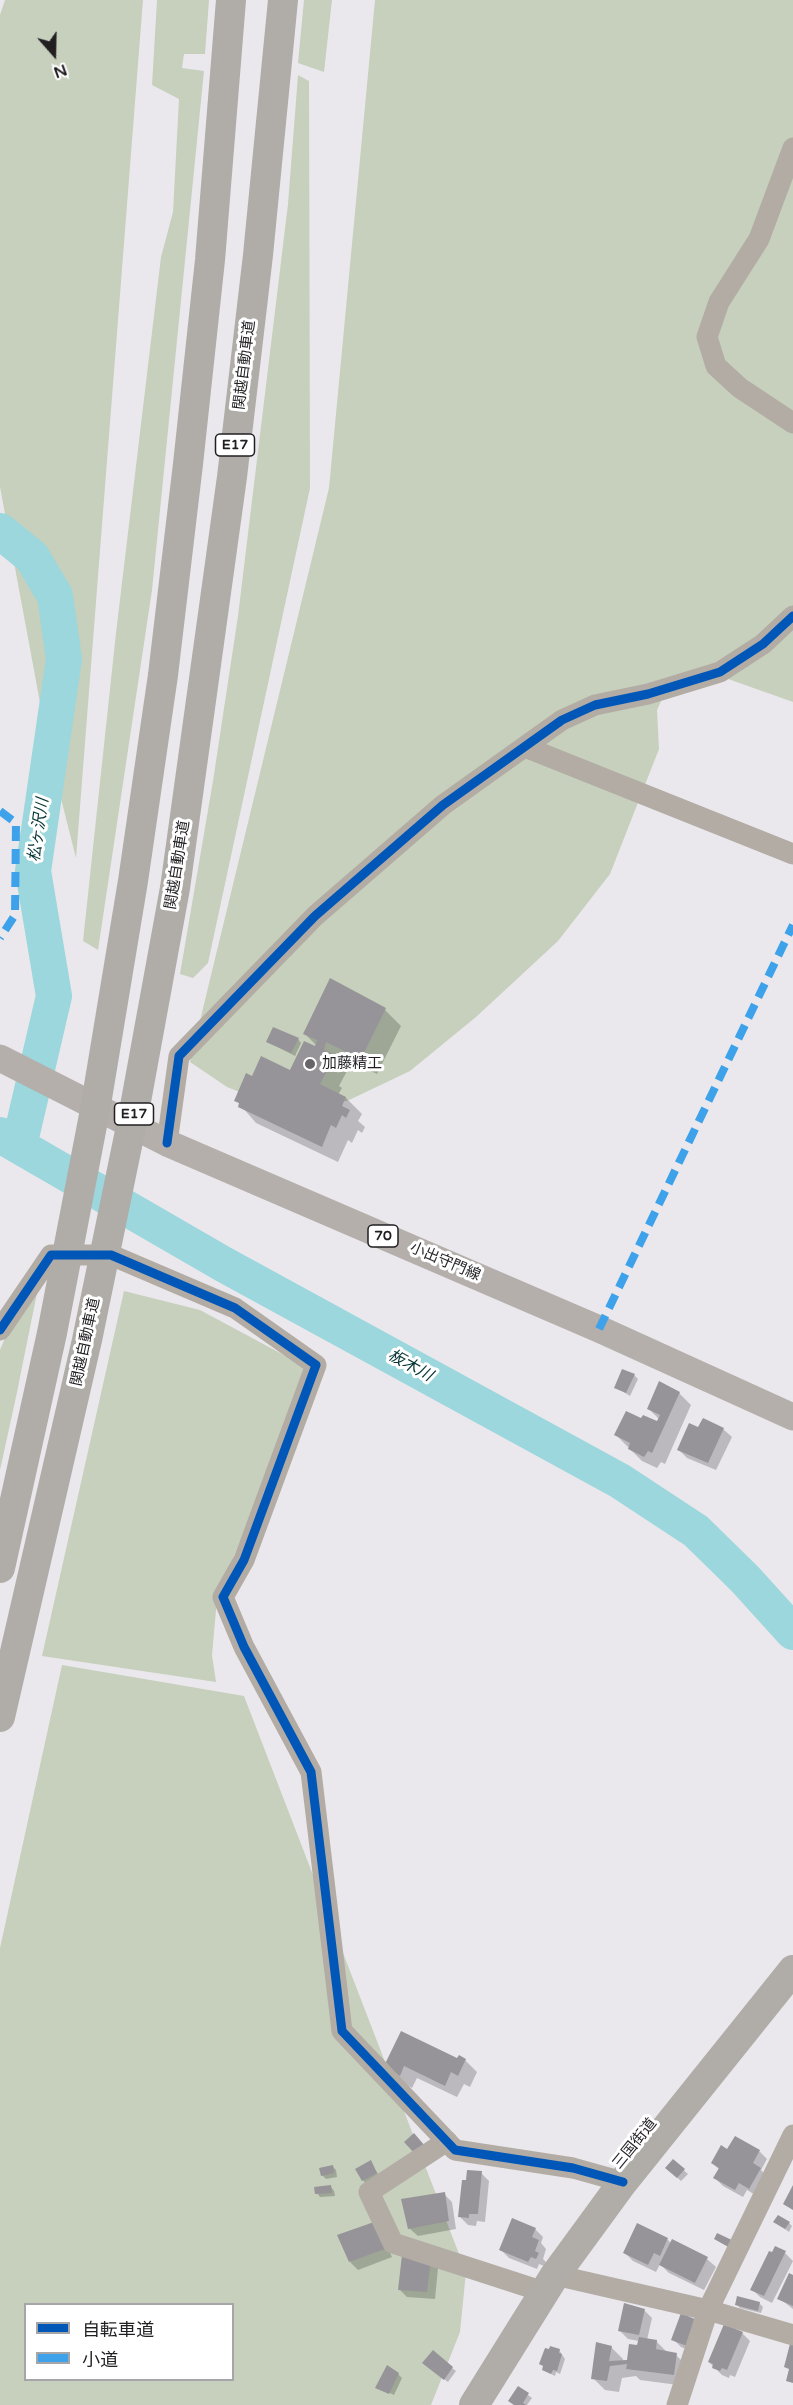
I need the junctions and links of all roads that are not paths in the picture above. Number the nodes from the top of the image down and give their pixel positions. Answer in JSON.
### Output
{"nodes":[{"id":1,"x":231,"y":0,"type":"edge"},
{"id":2,"x":283,"y":0,"type":"edge"},
{"id":3,"x":793,"y":148,"type":"edge"},
{"id":4,"x":793,"y":423,"type":"edge"},
{"id":5,"x":793,"y":616,"type":"edge"},
{"id":6,"x":525,"y":747,"type":"junction"},
{"id":7,"x":793,"y":854,"type":"edge"},
{"id":8,"x":0,"y":1059,"type":"edge"},
{"id":9,"x":167,"y":1143,"type":"junction"},
{"id":10,"x":0,"y":1330,"type":"edge"},
{"id":11,"x":793,"y":1417,"type":"edge"},
{"id":12,"x":0,"y":1568,"type":"edge"},
{"id":13,"x":0,"y":1717,"type":"edge"},
{"id":14,"x":793,"y":1970,"type":"edge"},
{"id":15,"x":793,"y":2135,"type":"edge"},
{"id":16,"x":447,"y":2141,"type":"junction"},
{"id":17,"x":624,"y":2182,"type":"junction"},
{"id":18,"x":550,"y":2283,"type":"junction"},
{"id":19,"x":708,"y":2310,"type":"junction"},
{"id":20,"x":793,"y":2335,"type":"edge"},
{"id":21,"x":474,"y":2405,"type":"edge"},
{"id":22,"x":677,"y":2405,"type":"edge"}],
"edges":[{"from":1,"to":12,"type":"highway","number":"E17"},
{"from":2,"to":13,"type":"highway","name":"関越自動車道","number":"E17"},
{"from":3,"to":4,"type":"street"},
{"from":5,"to":6,"type":"street"},
{"from":6,"to":7,"type":"street"},
{"from":6,"to":9,"type":"street"},
{"from":8,"to":9,"type":"main road","name":"小出守門線","number":"70"},
{"from":9,"to":11,"type":"main road","name":"小出守門線","number":"70"},
{"from":10,"to":16,"type":"street"},
{"from":14,"to":17,"type":"highway","name":"三国街道"},
{"from":15,"to":19,"type":"street"},
{"from":16,"to":17,"type":"street"},
{"from":16,"to":18,"type":"street"},
{"from":17,"to":18,"type":"highway","name":"三国街道"},
{"from":18,"to":19,"type":"street"},
{"from":18,"to":21,"type":"highway","name":"三国街道"},
{"from":19,"to":20,"type":"street"},
{"from":19,"to":22,"type":"street"}]}
